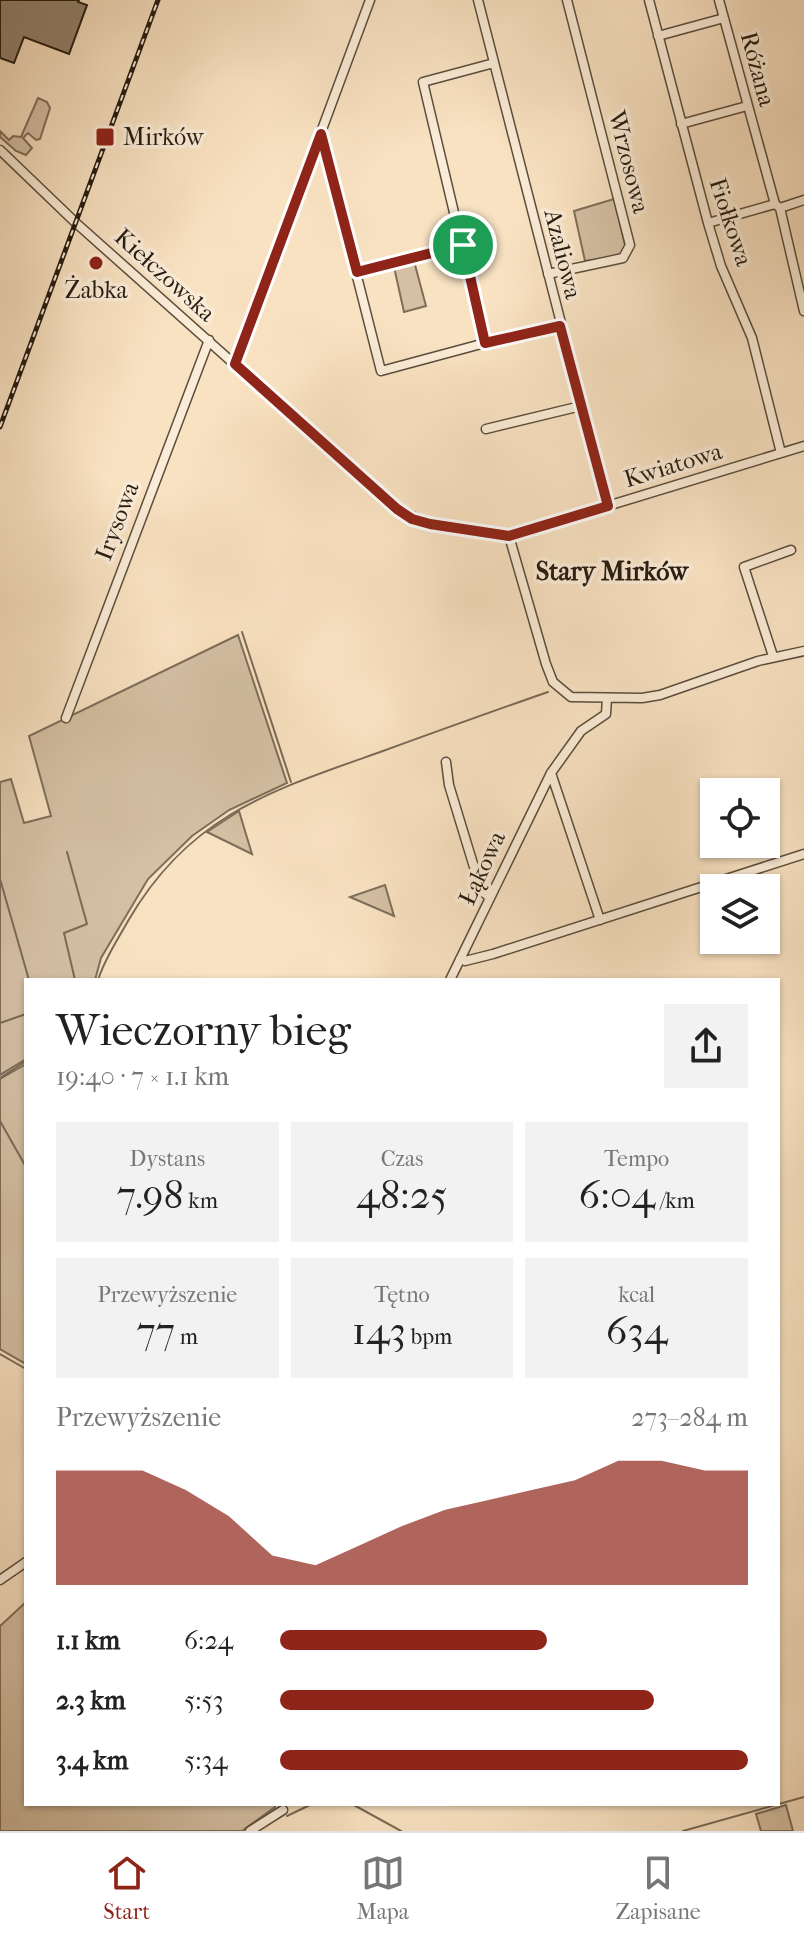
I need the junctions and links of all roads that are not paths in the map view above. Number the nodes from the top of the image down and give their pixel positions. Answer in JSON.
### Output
{"nodes":[{"id":1,"x":370,"y":0,"type":"edge"},
{"id":2,"x":478,"y":0,"type":"edge"},
{"id":3,"x":567,"y":0,"type":"edge"},
{"id":4,"x":649,"y":0,"type":"edge"},
{"id":5,"x":719,"y":0,"type":"edge"},
{"id":6,"x":724,"y":18,"type":"junction"},
{"id":7,"x":658,"y":36,"type":"junction"},
{"id":8,"x":494,"y":63,"type":"junction"},
{"id":9,"x":747,"y":106,"type":"junction"},
{"id":10,"x":681,"y":124,"type":"junction"},
{"id":11,"x":321,"y":134,"type":"junction"},
{"id":12,"x":0,"y":150,"type":"edge"},
{"id":13,"x":804,"y":200,"type":"edge"},
{"id":14,"x":778,"y":206,"type":"junction"},
{"id":15,"x":708,"y":223,"type":"junction"},
{"id":16,"x":463,"y":245,"type":"junction"},
{"id":17,"x":357,"y":272,"type":"junction"},
{"id":18,"x":548,"y":274,"type":"junction"},
{"id":19,"x":801,"y":284,"type":"edge"},
{"id":20,"x":804,"y":311,"type":"edge"},
{"id":21,"x":560,"y":326,"type":"junction"},
{"id":22,"x":209,"y":340,"type":"junction"},
{"id":23,"x":485,"y":343,"type":"junction"},
{"id":24,"x":235,"y":364,"type":"junction"},
{"id":25,"x":581,"y":406,"type":"junction"},
{"id":26,"x":486,"y":429,"type":"dead end"},
{"id":27,"x":804,"y":446,"type":"edge"},
{"id":28,"x":781,"y":453,"type":"junction"},
{"id":29,"x":608,"y":506,"type":"junction"},
{"id":30,"x":509,"y":536,"type":"junction"},
{"id":31,"x":791,"y":550,"type":"dead end"},
{"id":32,"x":804,"y":651,"type":"edge"},
{"id":33,"x":773,"y":656,"type":"junction"},
{"id":34,"x":607,"y":698,"type":"junction"},
{"id":35,"x":66,"y":718,"type":"dead end"},
{"id":36,"x":446,"y":762,"type":"dead end"},
{"id":37,"x":551,"y":773,"type":"junction"},
{"id":38,"x":804,"y":854,"type":"edge"},
{"id":39,"x":490,"y":898,"type":"junction"},
{"id":40,"x":600,"y":920,"type":"junction"},
{"id":41,"x":460,"y":959,"type":"junction"},
{"id":42,"x":451,"y":978,"type":"edge"},
{"id":43,"x":24,"y":1563,"type":"edge"},
{"id":44,"x":0,"y":1580,"type":"edge"},
{"id":45,"x":283,"y":1810,"type":"dead end"},
{"id":46,"x":250,"y":1831,"type":"edge"}],
"edges":[{"from":1,"to":11,"type":"street"},
{"from":2,"to":8,"type":"street","name":"Azaliowa"},
{"from":3,"to":18,"type":"street","name":"Wrzosowa"},
{"from":4,"to":7,"type":"street","name":"Fiołkowa"},
{"from":5,"to":6,"type":"street","name":"Różana"},
{"from":6,"to":7,"type":"street"},
{"from":6,"to":9,"type":"street","name":"Różana"},
{"from":7,"to":10,"type":"street","name":"Fiołkowa"},
{"from":8,"to":16,"type":"street"},
{"from":8,"to":18,"type":"street","name":"Azaliowa"},
{"from":9,"to":10,"type":"street"},
{"from":9,"to":14,"type":"street","name":"Różana"},
{"from":10,"to":15,"type":"street","name":"Fiołkowa"},
{"from":11,"to":17,"type":"street"},
{"from":11,"to":24,"type":"street"},
{"from":12,"to":22,"type":"street","name":"Kiełczowska"},
{"from":13,"to":14,"type":"street"},
{"from":14,"to":15,"type":"street"},
{"from":14,"to":19,"type":"street","name":"Różana"},
{"from":15,"to":28,"type":"street","name":"Fiołkowa"},
{"from":16,"to":17,"type":"street"},
{"from":16,"to":23,"type":"street"},
{"from":17,"to":23,"type":"street","name":"Azaliowa"},
{"from":18,"to":21,"type":"street","name":"Azaliowa"},
{"from":19,"to":20,"type":"street","name":"Różana"},
{"from":21,"to":23,"type":"street","name":"Azaliowa"},
{"from":21,"to":25,"type":"street"},
{"from":22,"to":24,"type":"street","name":"Kiełczowska"},
{"from":22,"to":35,"type":"street","name":"Irysowa"},
{"from":24,"to":30,"type":"street","name":"Kiełczowska"},
{"from":25,"to":26,"type":"street"},
{"from":25,"to":29,"type":"street"},
{"from":27,"to":28,"type":"street","name":"Kwiatowa"},
{"from":28,"to":29,"type":"street","name":"Kwiatowa"},
{"from":29,"to":30,"type":"street","name":"Kwiatowa"},
{"from":30,"to":34,"type":"street"},
{"from":31,"to":33,"type":"street"},
{"from":32,"to":33,"type":"street"},
{"from":33,"to":34,"type":"street"},
{"from":34,"to":37,"type":"street","name":"Łąkowa"},
{"from":36,"to":39,"type":"street"},
{"from":37,"to":39,"type":"street","name":"Łąkowa"},
{"from":37,"to":40,"type":"street"},
{"from":38,"to":40,"type":"street"},
{"from":39,"to":41,"type":"street","name":"Łąkowa"},
{"from":40,"to":41,"type":"street"},
{"from":41,"to":42,"type":"street","name":"Łąkowa"},
{"from":43,"to":44,"type":"street"},
{"from":45,"to":46,"type":"street"}]}
